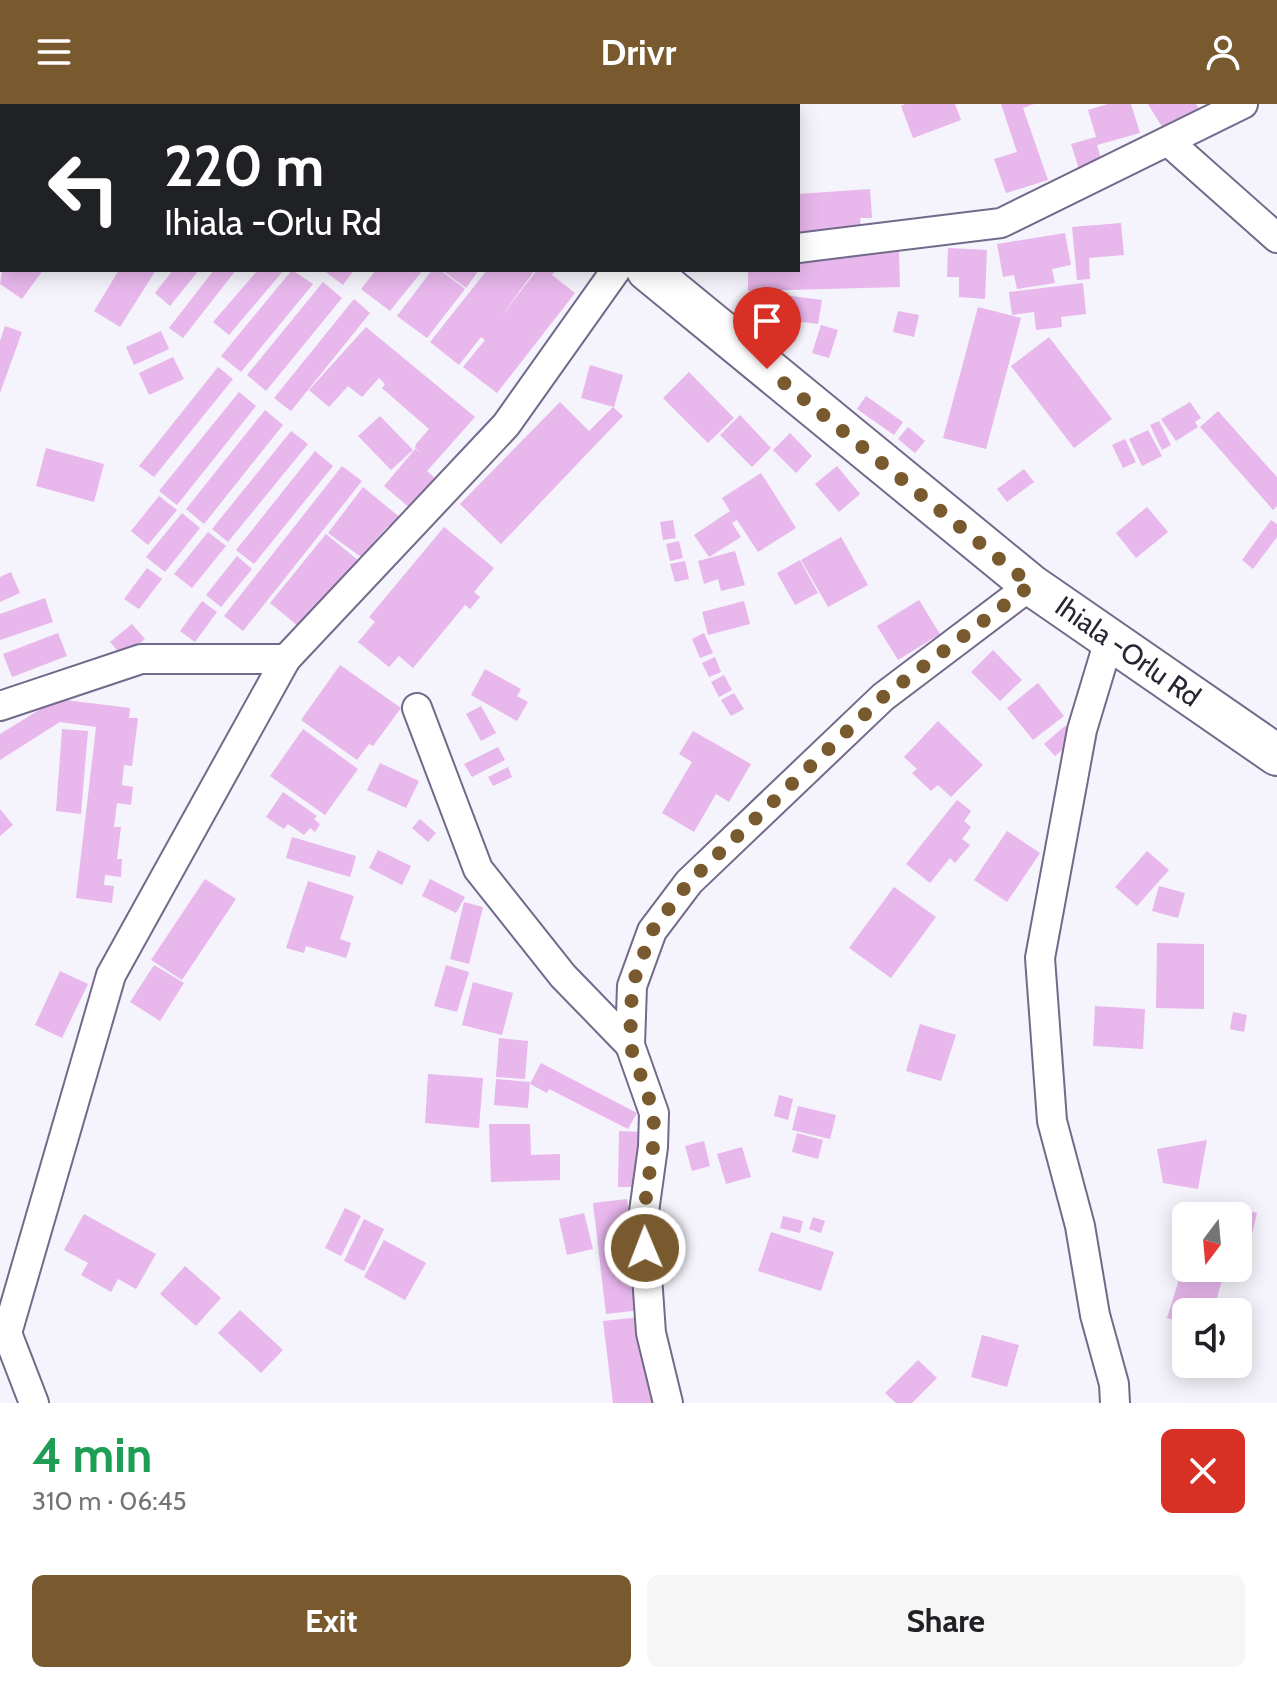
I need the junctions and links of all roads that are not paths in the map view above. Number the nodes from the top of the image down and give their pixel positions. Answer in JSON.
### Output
{"nodes":[{"id":1,"x":1243,"y":104,"type":"edge"},
{"id":2,"x":1170,"y":143,"type":"junction"},
{"id":3,"x":1277,"y":238,"type":"edge"},
{"id":4,"x":800,"y":248,"type":"edge"},
{"id":5,"x":615,"y":272,"type":"edge"},
{"id":6,"x":649,"y":272,"type":"edge"},
{"id":7,"x":1031,"y":585,"type":"junction"},
{"id":8,"x":1110,"y":637,"type":"junction"},
{"id":9,"x":286,"y":659,"type":"junction"},
{"id":10,"x":0,"y":706,"type":"edge"},
{"id":11,"x":417,"y":708,"type":"dead end"},
{"id":12,"x":1277,"y":755,"type":"edge"},
{"id":13,"x":630,"y":1045,"type":"junction"},
{"id":14,"x":4,"y":1329,"type":"edge"},
{"id":15,"x":34,"y":1403,"type":"edge"},
{"id":16,"x":668,"y":1403,"type":"edge"},
{"id":17,"x":1115,"y":1403,"type":"edge"}],
"edges":[{"from":1,"to":2,"type":"street"},
{"from":2,"to":3,"type":"street"},
{"from":2,"to":4,"type":"street"},
{"from":5,"to":9,"type":"street"},
{"from":6,"to":7,"type":"main road","name":"Ihiala -Orlu Rd"},
{"from":7,"to":8,"type":"main road","name":"Ihiala -Orlu Rd"},
{"from":7,"to":13,"type":"street"},
{"from":8,"to":12,"type":"main road","name":"Ihiala -Orlu Rd"},
{"from":8,"to":17,"type":"street"},
{"from":9,"to":10,"type":"street"},
{"from":9,"to":14,"type":"street"},
{"from":11,"to":13,"type":"street"},
{"from":13,"to":16,"type":"street"},
{"from":14,"to":15,"type":"street"}]}
